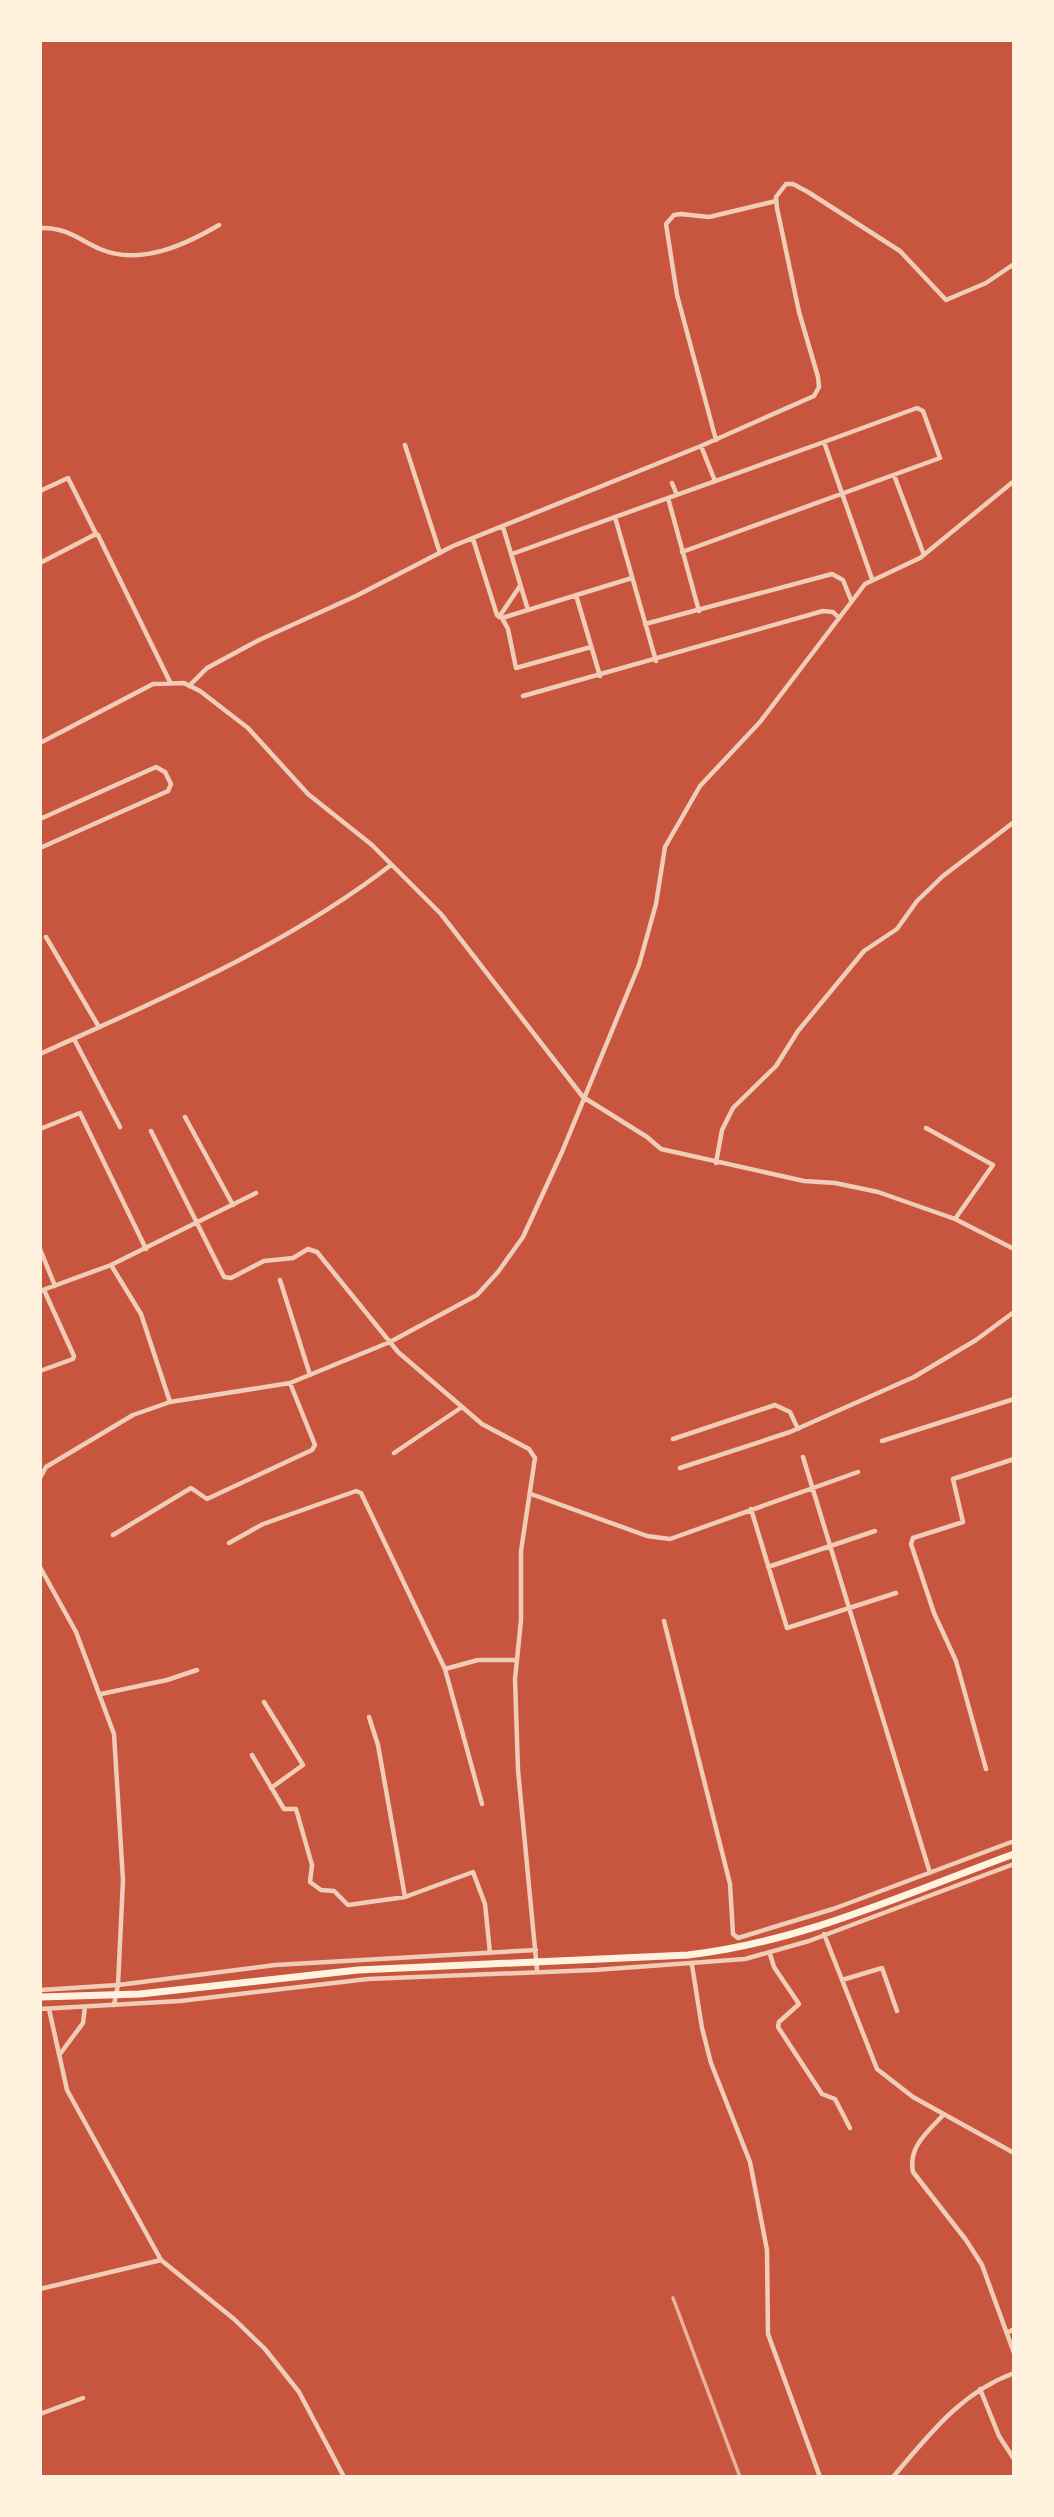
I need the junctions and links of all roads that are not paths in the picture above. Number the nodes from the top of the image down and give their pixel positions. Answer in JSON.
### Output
{"nodes":[{"id":1,"x":776,"y":201,"type":"junction"},
{"id":2,"x":219,"y":225,"type":"dead end"},
{"id":3,"x":40,"y":228,"type":"edge"},
{"id":4,"x":1014,"y":264,"type":"edge"},
{"id":5,"x":716,"y":440,"type":"junction"},
{"id":6,"x":824,"y":442,"type":"junction"},
{"id":7,"x":405,"y":445,"type":"dead end"},
{"id":8,"x":701,"y":446,"type":"junction"},
{"id":9,"x":894,"y":475,"type":"junction"},
{"id":10,"x":715,"y":481,"type":"junction"},
{"id":11,"x":1014,"y":481,"type":"edge"},
{"id":12,"x":672,"y":483,"type":"dead end"},
{"id":13,"x":40,"y":491,"type":"edge"},
{"id":14,"x":842,"y":494,"type":"junction"},
{"id":15,"x":677,"y":495,"type":"junction"},
{"id":16,"x":668,"y":498,"type":"junction"},
{"id":17,"x":615,"y":517,"type":"junction"},
{"id":18,"x":503,"y":527,"type":"junction"},
{"id":19,"x":96,"y":534,"type":"junction"},
{"id":20,"x":473,"y":539,"type":"junction"},
{"id":21,"x":682,"y":552,"type":"junction"},
{"id":22,"x":440,"y":553,"type":"junction"},
{"id":23,"x":512,"y":554,"type":"junction"},
{"id":24,"x":924,"y":555,"type":"junction"},
{"id":25,"x":40,"y":563,"type":"edge"},
{"id":26,"x":632,"y":578,"type":"junction"},
{"id":27,"x":872,"y":579,"type":"junction"},
{"id":28,"x":521,"y":585,"type":"junction"},
{"id":29,"x":576,"y":595,"type":"junction"},
{"id":30,"x":852,"y":600,"type":"junction"},
{"id":31,"x":528,"y":610,"type":"junction"},
{"id":32,"x":699,"y":611,"type":"junction"},
{"id":33,"x":500,"y":617,"type":"junction"},
{"id":34,"x":839,"y":618,"type":"junction"},
{"id":35,"x":645,"y":624,"type":"junction"},
{"id":36,"x":591,"y":647,"type":"junction"},
{"id":37,"x":656,"y":661,"type":"junction"},
{"id":38,"x":600,"y":676,"type":"junction"},
{"id":39,"x":170,"y":682,"type":"junction"},
{"id":40,"x":189,"y":686,"type":"junction"},
{"id":41,"x":523,"y":696,"type":"dead end"},
{"id":42,"x":40,"y":743,"type":"edge"},
{"id":43,"x":40,"y":819,"type":"edge"},
{"id":44,"x":1014,"y":822,"type":"edge"},
{"id":45,"x":40,"y":848,"type":"edge"},
{"id":46,"x":391,"y":864,"type":"junction"},
{"id":47,"x":47,"y":937,"type":"dead end"},
{"id":48,"x":99,"y":1027,"type":"junction"},
{"id":49,"x":74,"y":1039,"type":"junction"},
{"id":50,"x":40,"y":1047,"type":"edge"},
{"id":51,"x":42,"y":1054,"type":"edge"},
{"id":52,"x":583,"y":1097,"type":"junction"},
{"id":53,"x":185,"y":1117,"type":"dead end"},
{"id":54,"x":120,"y":1127,"type":"dead end"},
{"id":55,"x":926,"y":1128,"type":"dead end"},
{"id":56,"x":40,"y":1129,"type":"edge"},
{"id":57,"x":151,"y":1131,"type":"dead end"},
{"id":58,"x":716,"y":1163,"type":"junction"},
{"id":59,"x":256,"y":1193,"type":"dead end"},
{"id":60,"x":233,"y":1205,"type":"junction"},
{"id":61,"x":955,"y":1219,"type":"junction"},
{"id":62,"x":198,"y":1223,"type":"junction"},
{"id":63,"x":40,"y":1249,"type":"edge"},
{"id":64,"x":146,"y":1249,"type":"junction"},
{"id":65,"x":1014,"y":1249,"type":"edge"},
{"id":66,"x":111,"y":1265,"type":"junction"},
{"id":67,"x":280,"y":1280,"type":"dead end"},
{"id":68,"x":55,"y":1286,"type":"junction"},
{"id":69,"x":42,"y":1290,"type":"edge"},
{"id":70,"x":1014,"y":1311,"type":"edge"},
{"id":71,"x":390,"y":1342,"type":"junction"},
{"id":72,"x":40,"y":1371,"type":"edge"},
{"id":73,"x":310,"y":1375,"type":"junction"},
{"id":74,"x":290,"y":1383,"type":"junction"},
{"id":75,"x":1014,"y":1399,"type":"edge"},
{"id":76,"x":170,"y":1402,"type":"junction"},
{"id":77,"x":462,"y":1407,"type":"junction"},
{"id":78,"x":798,"y":1429,"type":"junction"},
{"id":79,"x":673,"y":1439,"type":"dead end"},
{"id":80,"x":882,"y":1441,"type":"dead end"},
{"id":81,"x":394,"y":1453,"type":"dead end"},
{"id":82,"x":803,"y":1457,"type":"dead end"},
{"id":83,"x":1014,"y":1460,"type":"edge"},
{"id":84,"x":43,"y":1467,"type":"edge"},
{"id":85,"x":680,"y":1468,"type":"dead end"},
{"id":86,"x":858,"y":1472,"type":"dead end"},
{"id":87,"x":40,"y":1478,"type":"edge"},
{"id":88,"x":810,"y":1488,"type":"junction"},
{"id":89,"x":531,"y":1494,"type":"junction"},
{"id":90,"x":751,"y":1509,"type":"junction"},
{"id":91,"x":875,"y":1531,"type":"dead end"},
{"id":92,"x":113,"y":1535,"type":"dead end"},
{"id":93,"x":229,"y":1543,"type":"dead end"},
{"id":94,"x":828,"y":1546,"type":"junction"},
{"id":95,"x":40,"y":1567,"type":"edge"},
{"id":96,"x":768,"y":1567,"type":"junction"},
{"id":97,"x":896,"y":1592,"type":"dead end"},
{"id":98,"x":848,"y":1610,"type":"junction"},
{"id":99,"x":664,"y":1621,"type":"dead end"},
{"id":100,"x":517,"y":1660,"type":"junction"},
{"id":101,"x":445,"y":1669,"type":"junction"},
{"id":102,"x":197,"y":1670,"type":"dead end"},
{"id":103,"x":101,"y":1694,"type":"junction"},
{"id":104,"x":264,"y":1702,"type":"dead end"},
{"id":105,"x":369,"y":1717,"type":"dead end"},
{"id":106,"x":252,"y":1755,"type":"dead end"},
{"id":107,"x":986,"y":1769,"type":"dead end"},
{"id":108,"x":271,"y":1788,"type":"junction"},
{"id":109,"x":482,"y":1804,"type":"dead end"},
{"id":110,"x":1014,"y":1841,"type":"edge"},
{"id":111,"x":1014,"y":1854,"type":"edge"},
{"id":112,"x":1014,"y":1864,"type":"edge"},
{"id":113,"x":930,"y":1873,"type":"junction"},
{"id":114,"x":405,"y":1897,"type":"junction"},
{"id":115,"x":824,"y":1934,"type":"junction"},
{"id":116,"x":536,"y":1950,"type":"junction"},
{"id":117,"x":490,"y":1953,"type":"junction"},
{"id":118,"x":770,"y":1954,"type":"junction"},
{"id":119,"x":692,"y":1965,"type":"junction"},
{"id":120,"x":537,"y":1970,"type":"junction"},
{"id":121,"x":842,"y":1980,"type":"junction"},
{"id":122,"x":118,"y":1985,"type":"junction"},
{"id":123,"x":40,"y":1990,"type":"edge"},
{"id":124,"x":40,"y":1997,"type":"edge"},
{"id":125,"x":114,"y":2005,"type":"junction"},
{"id":126,"x":85,"y":2007,"type":"junction"},
{"id":127,"x":40,"y":2009,"type":"edge"},
{"id":128,"x":49,"y":2009,"type":"junction"},
{"id":129,"x":897,"y":2011,"type":"dead end"},
{"id":130,"x":59,"y":2055,"type":"junction"},
{"id":131,"x":944,"y":2115,"type":"junction"},
{"id":132,"x":850,"y":2127,"type":"dead end"},
{"id":133,"x":1014,"y":2153,"type":"edge"},
{"id":134,"x":161,"y":2260,"type":"junction"},
{"id":135,"x":40,"y":2289,"type":"edge"},
{"id":136,"x":1014,"y":2329,"type":"edge"},
{"id":137,"x":1007,"y":2333,"type":"junction"},
{"id":138,"x":1014,"y":2353,"type":"edge"},
{"id":139,"x":1014,"y":2374,"type":"edge"},
{"id":140,"x":980,"y":2389,"type":"junction"},
{"id":141,"x":83,"y":2398,"type":"dead end"},
{"id":142,"x":40,"y":2414,"type":"edge"},
{"id":143,"x":1014,"y":2459,"type":"edge"},
{"id":144,"x":344,"y":2477,"type":"edge"},
{"id":145,"x":820,"y":2477,"type":"edge"},
{"id":146,"x":893,"y":2477,"type":"edge"}],
"edges":[{"from":1,"to":4,"type":"street"},
{"from":1,"to":5,"type":"street"},
{"from":1,"to":5,"type":"street"},
{"from":2,"to":3,"type":"street"},
{"from":5,"to":8,"type":"street"},
{"from":6,"to":9,"type":"street"},
{"from":6,"to":10,"type":"street"},
{"from":6,"to":14,"type":"street"},
{"from":7,"to":22,"type":"street"},
{"from":8,"to":10,"type":"street"},
{"from":8,"to":18,"type":"street"},
{"from":9,"to":14,"type":"street"},
{"from":9,"to":24,"type":"street"},
{"from":10,"to":15,"type":"street"},
{"from":11,"to":24,"type":"street"},
{"from":12,"to":15,"type":"street"},
{"from":13,"to":19,"type":"street"},
{"from":14,"to":21,"type":"street"},
{"from":14,"to":27,"type":"street"},
{"from":15,"to":16,"type":"street"},
{"from":16,"to":17,"type":"street"},
{"from":16,"to":21,"type":"street"},
{"from":17,"to":23,"type":"street"},
{"from":17,"to":26,"type":"street"},
{"from":18,"to":20,"type":"street"},
{"from":18,"to":23,"type":"street"},
{"from":19,"to":25,"type":"street"},
{"from":19,"to":39,"type":"street"},
{"from":20,"to":22,"type":"street"},
{"from":20,"to":33,"type":"street"},
{"from":21,"to":32,"type":"street"},
{"from":22,"to":40,"type":"street"},
{"from":23,"to":28,"type":"street"},
{"from":24,"to":27,"type":"street"},
{"from":26,"to":29,"type":"street"},
{"from":26,"to":35,"type":"street"},
{"from":27,"to":30,"type":"street"},
{"from":28,"to":31,"type":"street"},
{"from":28,"to":33,"type":"street"},
{"from":29,"to":31,"type":"street"},
{"from":29,"to":36,"type":"street"},
{"from":30,"to":32,"type":"street"},
{"from":30,"to":34,"type":"street"},
{"from":31,"to":33,"type":"street"},
{"from":32,"to":35,"type":"street"},
{"from":33,"to":36,"type":"street"},
{"from":34,"to":37,"type":"street"},
{"from":34,"to":52,"type":"street"},
{"from":35,"to":37,"type":"street"},
{"from":36,"to":38,"type":"street"},
{"from":37,"to":38,"type":"street"},
{"from":38,"to":41,"type":"street"},
{"from":39,"to":40,"type":"street"},
{"from":39,"to":42,"type":"street"},
{"from":40,"to":46,"type":"street"},
{"from":43,"to":45,"type":"street"},
{"from":44,"to":58,"type":"street"},
{"from":46,"to":48,"type":"street"},
{"from":46,"to":52,"type":"street"},
{"from":47,"to":48,"type":"street"},
{"from":48,"to":49,"type":"street"},
{"from":49,"to":51,"type":"street"},
{"from":49,"to":54,"type":"street"},
{"from":50,"to":51,"type":"street"},
{"from":52,"to":58,"type":"street"},
{"from":52,"to":71,"type":"street"},
{"from":53,"to":60,"type":"street"},
{"from":55,"to":61,"type":"street"},
{"from":56,"to":64,"type":"street"},
{"from":57,"to":62,"type":"street"},
{"from":58,"to":61,"type":"street"},
{"from":59,"to":60,"type":"street"},
{"from":60,"to":62,"type":"street"},
{"from":61,"to":65,"type":"street"},
{"from":62,"to":64,"type":"street"},
{"from":62,"to":71,"type":"street"},
{"from":63,"to":68,"type":"street"},
{"from":64,"to":66,"type":"street"},
{"from":66,"to":68,"type":"street"},
{"from":66,"to":76,"type":"street"},
{"from":67,"to":73,"type":"street"},
{"from":68,"to":69,"type":"street"},
{"from":69,"to":72,"type":"street"},
{"from":70,"to":78,"type":"street"},
{"from":71,"to":73,"type":"street"},
{"from":71,"to":77,"type":"street"},
{"from":73,"to":74,"type":"street"},
{"from":74,"to":76,"type":"street"},
{"from":74,"to":92,"type":"street"},
{"from":75,"to":80,"type":"street"},
{"from":76,"to":84,"type":"street"},
{"from":77,"to":81,"type":"street"},
{"from":77,"to":89,"type":"street"},
{"from":78,"to":79,"type":"street"},
{"from":78,"to":85,"type":"street"},
{"from":82,"to":88,"type":"street"},
{"from":83,"to":107,"type":"street"},
{"from":84,"to":87,"type":"street"},
{"from":86,"to":88,"type":"street"},
{"from":88,"to":90,"type":"street"},
{"from":88,"to":94,"type":"street"},
{"from":89,"to":90,"type":"street"},
{"from":89,"to":100,"type":"street"},
{"from":90,"to":96,"type":"street"},
{"from":91,"to":94,"type":"street"},
{"from":93,"to":101,"type":"street"},
{"from":94,"to":96,"type":"street"},
{"from":94,"to":98,"type":"street"},
{"from":95,"to":103,"type":"street"},
{"from":96,"to":98,"type":"street"},
{"from":97,"to":98,"type":"street"},
{"from":98,"to":113,"type":"street"},
{"from":99,"to":113,"type":"street"},
{"from":100,"to":101,"type":"street"},
{"from":100,"to":116,"type":"street"},
{"from":101,"to":109,"type":"street"},
{"from":102,"to":103,"type":"street"},
{"from":103,"to":122,"type":"street"},
{"from":104,"to":108,"type":"street"},
{"from":105,"to":114,"type":"street"},
{"from":106,"to":108,"type":"street"},
{"from":108,"to":114,"type":"street"},
{"from":110,"to":113,"type":"street"},
{"from":111,"to":124,"type":"main road"},
{"from":112,"to":115,"type":"street"},
{"from":114,"to":117,"type":"street"},
{"from":115,"to":118,"type":"street"},
{"from":115,"to":121,"type":"street"},
{"from":116,"to":117,"type":"street"},
{"from":116,"to":120,"type":"street"},
{"from":117,"to":122,"type":"street"},
{"from":118,"to":119,"type":"street"},
{"from":118,"to":132,"type":"street"},
{"from":119,"to":120,"type":"street"},
{"from":119,"to":145,"type":"street"},
{"from":120,"to":125,"type":"street"},
{"from":121,"to":129,"type":"street"},
{"from":121,"to":131,"type":"street"},
{"from":122,"to":123,"type":"street"},
{"from":122,"to":125,"type":"street"},
{"from":125,"to":126,"type":"street"},
{"from":126,"to":128,"type":"street"},
{"from":126,"to":130,"type":"street"},
{"from":127,"to":128,"type":"street"},
{"from":128,"to":130,"type":"street"},
{"from":130,"to":134,"type":"street"},
{"from":131,"to":133,"type":"street"},
{"from":131,"to":137,"type":"street"},
{"from":134,"to":135,"type":"street"},
{"from":134,"to":144,"type":"street"},
{"from":136,"to":137,"type":"street"},
{"from":137,"to":138,"type":"street"},
{"from":139,"to":140,"type":"street"},
{"from":140,"to":143,"type":"street"},
{"from":140,"to":146,"type":"street"},
{"from":141,"to":142,"type":"street"}]}
